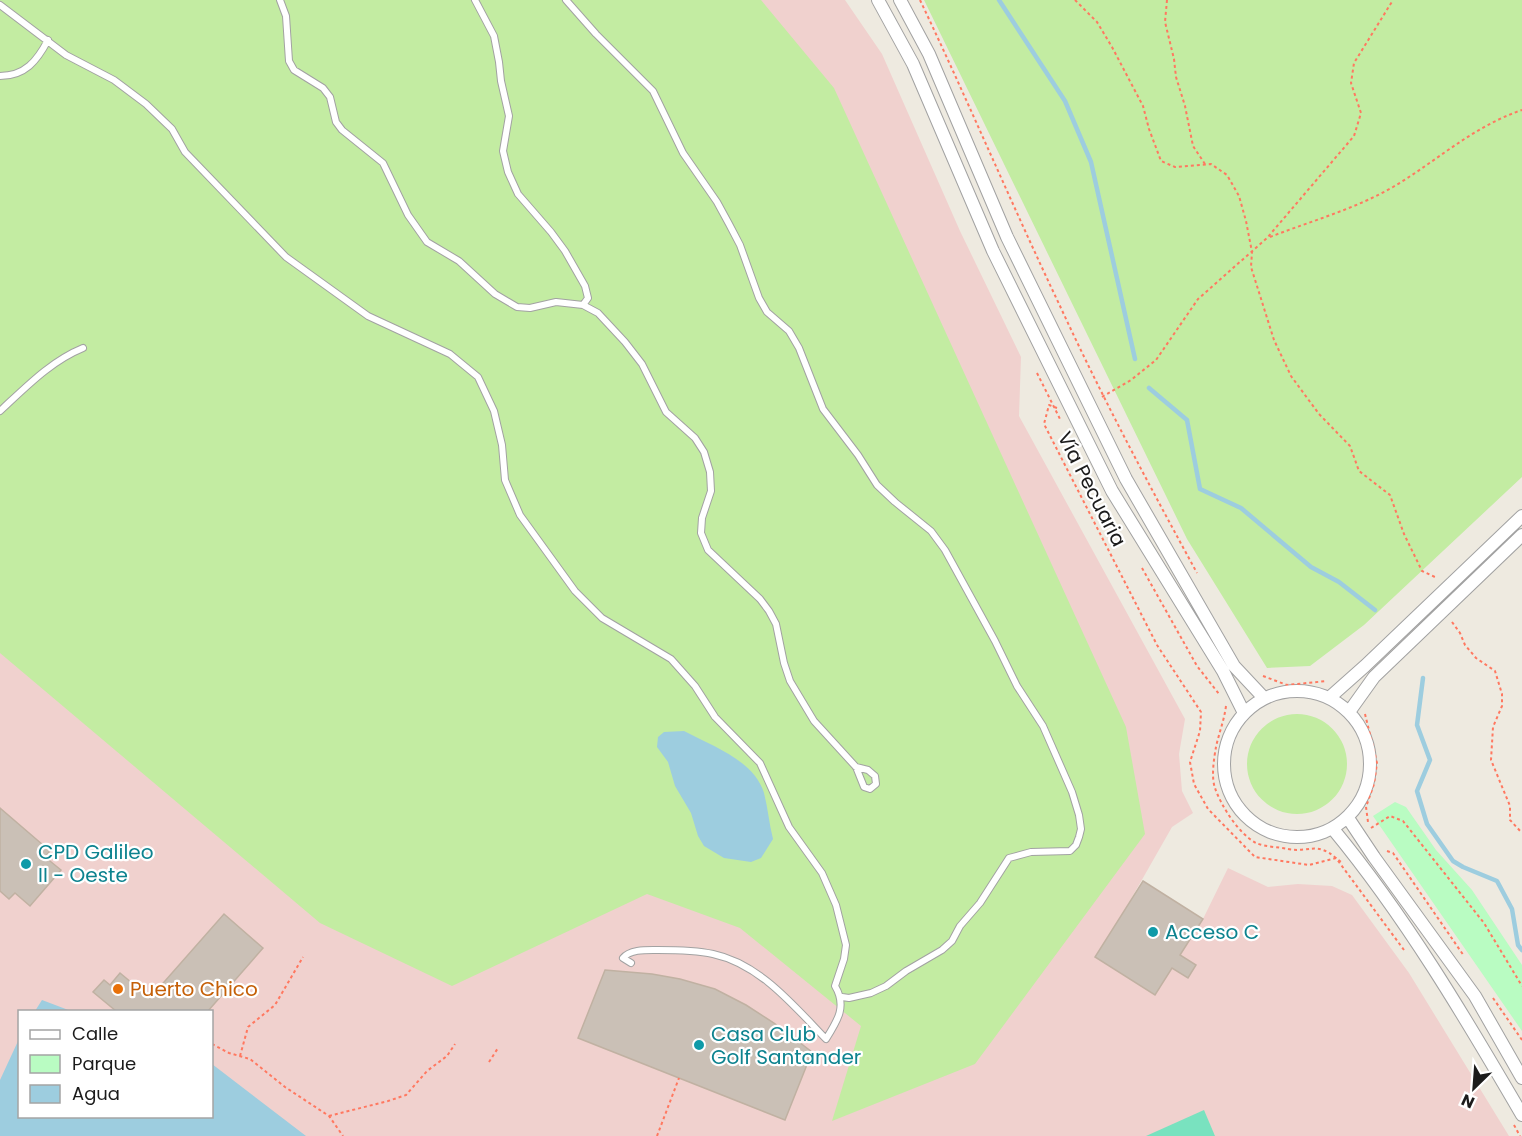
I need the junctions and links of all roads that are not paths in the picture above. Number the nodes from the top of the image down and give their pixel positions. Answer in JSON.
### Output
{"nodes":[{"id":1,"x":280,"y":0,"type":"edge"},
{"id":2,"x":475,"y":0,"type":"edge"},
{"id":3,"x":566,"y":0,"type":"edge"},
{"id":4,"x":878,"y":0,"type":"edge"},
{"id":5,"x":900,"y":0,"type":"edge"},
{"id":6,"x":0,"y":5,"type":"edge"},
{"id":7,"x":48,"y":40,"type":"junction"},
{"id":8,"x":0,"y":76,"type":"edge"},
{"id":9,"x":583,"y":305,"type":"junction"},
{"id":10,"x":83,"y":348,"type":"dead end"},
{"id":11,"x":0,"y":411,"type":"edge"},
{"id":12,"x":1522,"y":516,"type":"edge"},
{"id":13,"x":1522,"y":535,"type":"edge"},
{"id":14,"x":1264,"y":698,"type":"junction"},
{"id":15,"x":1329,"y":698,"type":"junction"},
{"id":16,"x":1349,"y":712,"type":"junction"},
{"id":17,"x":1244,"y":713,"type":"junction"},
{"id":18,"x":856,"y":767,"type":"dead end"},
{"id":19,"x":1348,"y":818,"type":"junction"},
{"id":20,"x":1333,"y":829,"type":"junction"},
{"id":21,"x":631,"y":963,"type":"dead end"},
{"id":22,"x":842,"y":997,"type":"junction"},
{"id":23,"x":1522,"y":1078,"type":"edge"},
{"id":24,"x":1522,"y":1115,"type":"edge"}],
"edges":[{"from":1,"to":9,"type":"lane"},
{"from":2,"to":9,"type":"lane"},
{"from":3,"to":22,"type":"lane"},
{"from":4,"to":17,"type":"street"},
{"from":5,"to":14,"type":"street"},
{"from":6,"to":7,"type":"lane"},
{"from":7,"to":8,"type":"lane"},
{"from":7,"to":22,"type":"lane"},
{"from":9,"to":18,"type":"lane"},
{"from":10,"to":11,"type":"lane"},
{"from":12,"to":15,"type":"street"},
{"from":13,"to":16,"type":"street"},
{"from":14,"to":15,"type":"street"},
{"from":14,"to":17,"type":"street"},
{"from":15,"to":16,"type":"street"},
{"from":16,"to":19,"type":"street"},
{"from":17,"to":20,"type":"street"},
{"from":19,"to":20,"type":"street"},
{"from":19,"to":23,"type":"street"},
{"from":20,"to":24,"type":"street"},
{"from":21,"to":22,"type":"lane"}]}
